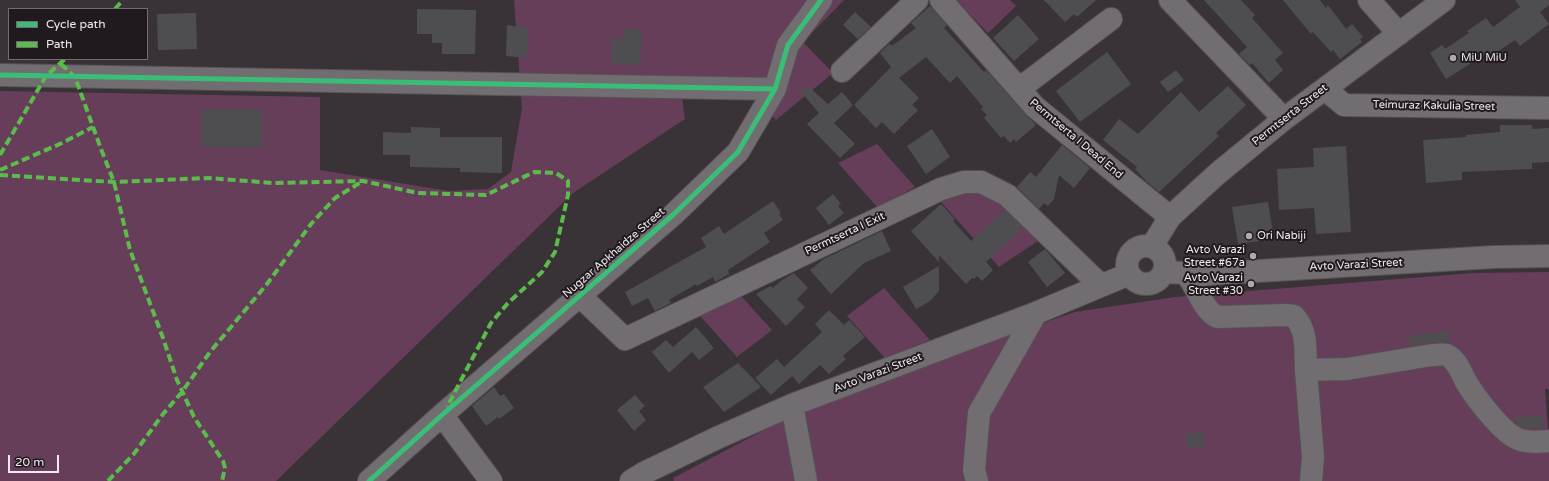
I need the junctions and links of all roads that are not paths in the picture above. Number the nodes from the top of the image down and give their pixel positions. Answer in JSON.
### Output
{"nodes":[{"id":1,"x":821,"y":0,"type":"edge"},
{"id":2,"x":917,"y":0,"type":"edge"},
{"id":3,"x":940,"y":0,"type":"edge"},
{"id":4,"x":1170,"y":0,"type":"edge"},
{"id":5,"x":1368,"y":0,"type":"edge"},
{"id":6,"x":1444,"y":0,"type":"edge"},
{"id":7,"x":1111,"y":19,"type":"dead end"},
{"id":8,"x":1399,"y":34,"type":"junction"},
{"id":9,"x":842,"y":71,"type":"dead end"},
{"id":10,"x":0,"y":75,"type":"edge"},
{"id":11,"x":775,"y":89,"type":"junction"},
{"id":12,"x":1020,"y":89,"type":"junction"},
{"id":13,"x":1324,"y":89,"type":"junction"},
{"id":14,"x":1549,"y":108,"type":"edge"},
{"id":15,"x":1284,"y":119,"type":"junction"},
{"id":16,"x":1170,"y":217,"type":"junction"},
{"id":17,"x":1152,"y":246,"type":"junction"},
{"id":18,"x":1549,"y":256,"type":"edge"},
{"id":19,"x":1164,"y":272,"type":"junction"},
{"id":20,"x":1129,"y":274,"type":"junction"},
{"id":21,"x":1186,"y":274,"type":"junction"},
{"id":22,"x":1208,"y":274,"type":"junction"},
{"id":23,"x":1102,"y":284,"type":"junction"},
{"id":24,"x":580,"y":296,"type":"junction"},
{"id":25,"x":1036,"y":313,"type":"junction"},
{"id":26,"x":1306,"y":370,"type":"junction"},
{"id":27,"x":792,"y":405,"type":"junction"},
{"id":28,"x":442,"y":415,"type":"junction"},
{"id":29,"x":1549,"y":441,"type":"edge"},
{"id":30,"x":369,"y":481,"type":"edge"},
{"id":31,"x":491,"y":481,"type":"edge"},
{"id":32,"x":631,"y":481,"type":"edge"},
{"id":33,"x":806,"y":481,"type":"edge"},
{"id":34,"x":977,"y":481,"type":"edge"},
{"id":35,"x":1311,"y":481,"type":"edge"}],
"edges":[{"from":1,"to":11,"type":"street","name":"Nugzar Apkhaidze Street"},
{"from":2,"to":9,"type":"street"},
{"from":3,"to":12,"type":"street","name":"Permtserta I Dead End"},
{"from":4,"to":15,"type":"street"},
{"from":5,"to":8,"type":"street"},
{"from":6,"to":8,"type":"street","name":"Permtserta Street"},
{"from":7,"to":12,"type":"street"},
{"from":8,"to":13,"type":"street","name":"Permtserta Street"},
{"from":10,"to":11,"type":"street"},
{"from":11,"to":24,"type":"street","name":"Nugzar Apkhaidze Street"},
{"from":12,"to":16,"type":"street","name":"Permtserta I Dead End"},
{"from":13,"to":14,"type":"street","name":"Teimuraz Kakulia Street"},
{"from":13,"to":15,"type":"street","name":"Permtserta Street"},
{"from":15,"to":16,"type":"street","name":"Permtserta Street"},
{"from":16,"to":17,"type":"street","name":"Permtserta Street"},
{"from":16,"to":22,"type":"street"},
{"from":17,"to":19,"type":"street"},
{"from":17,"to":20,"type":"street"},
{"from":18,"to":22,"type":"street","name":"Avto Varazi Street"},
{"from":19,"to":20,"type":"street"},
{"from":19,"to":21,"type":"street","name":"Avto Varazi Street"},
{"from":20,"to":23,"type":"street","name":"Avto Varazi Street"},
{"from":21,"to":22,"type":"street","name":"Avto Varazi Street"},
{"from":21,"to":26,"type":"street"},
{"from":23,"to":24,"type":"street","name":"Permtserta I Exit"},
{"from":23,"to":25,"type":"street","name":"Avto Varazi Street"},
{"from":24,"to":28,"type":"street","name":"Nugzar Apkhaidze Street"},
{"from":25,"to":27,"type":"street","name":"Avto Varazi Street"},
{"from":25,"to":34,"type":"street"},
{"from":26,"to":29,"type":"street"},
{"from":26,"to":35,"type":"street"},
{"from":27,"to":32,"type":"street","name":"Avto Varazi Street"},
{"from":27,"to":33,"type":"street"},
{"from":28,"to":30,"type":"street","name":"Nugzar Apkhaidze Street"},
{"from":28,"to":31,"type":"street"}]}
